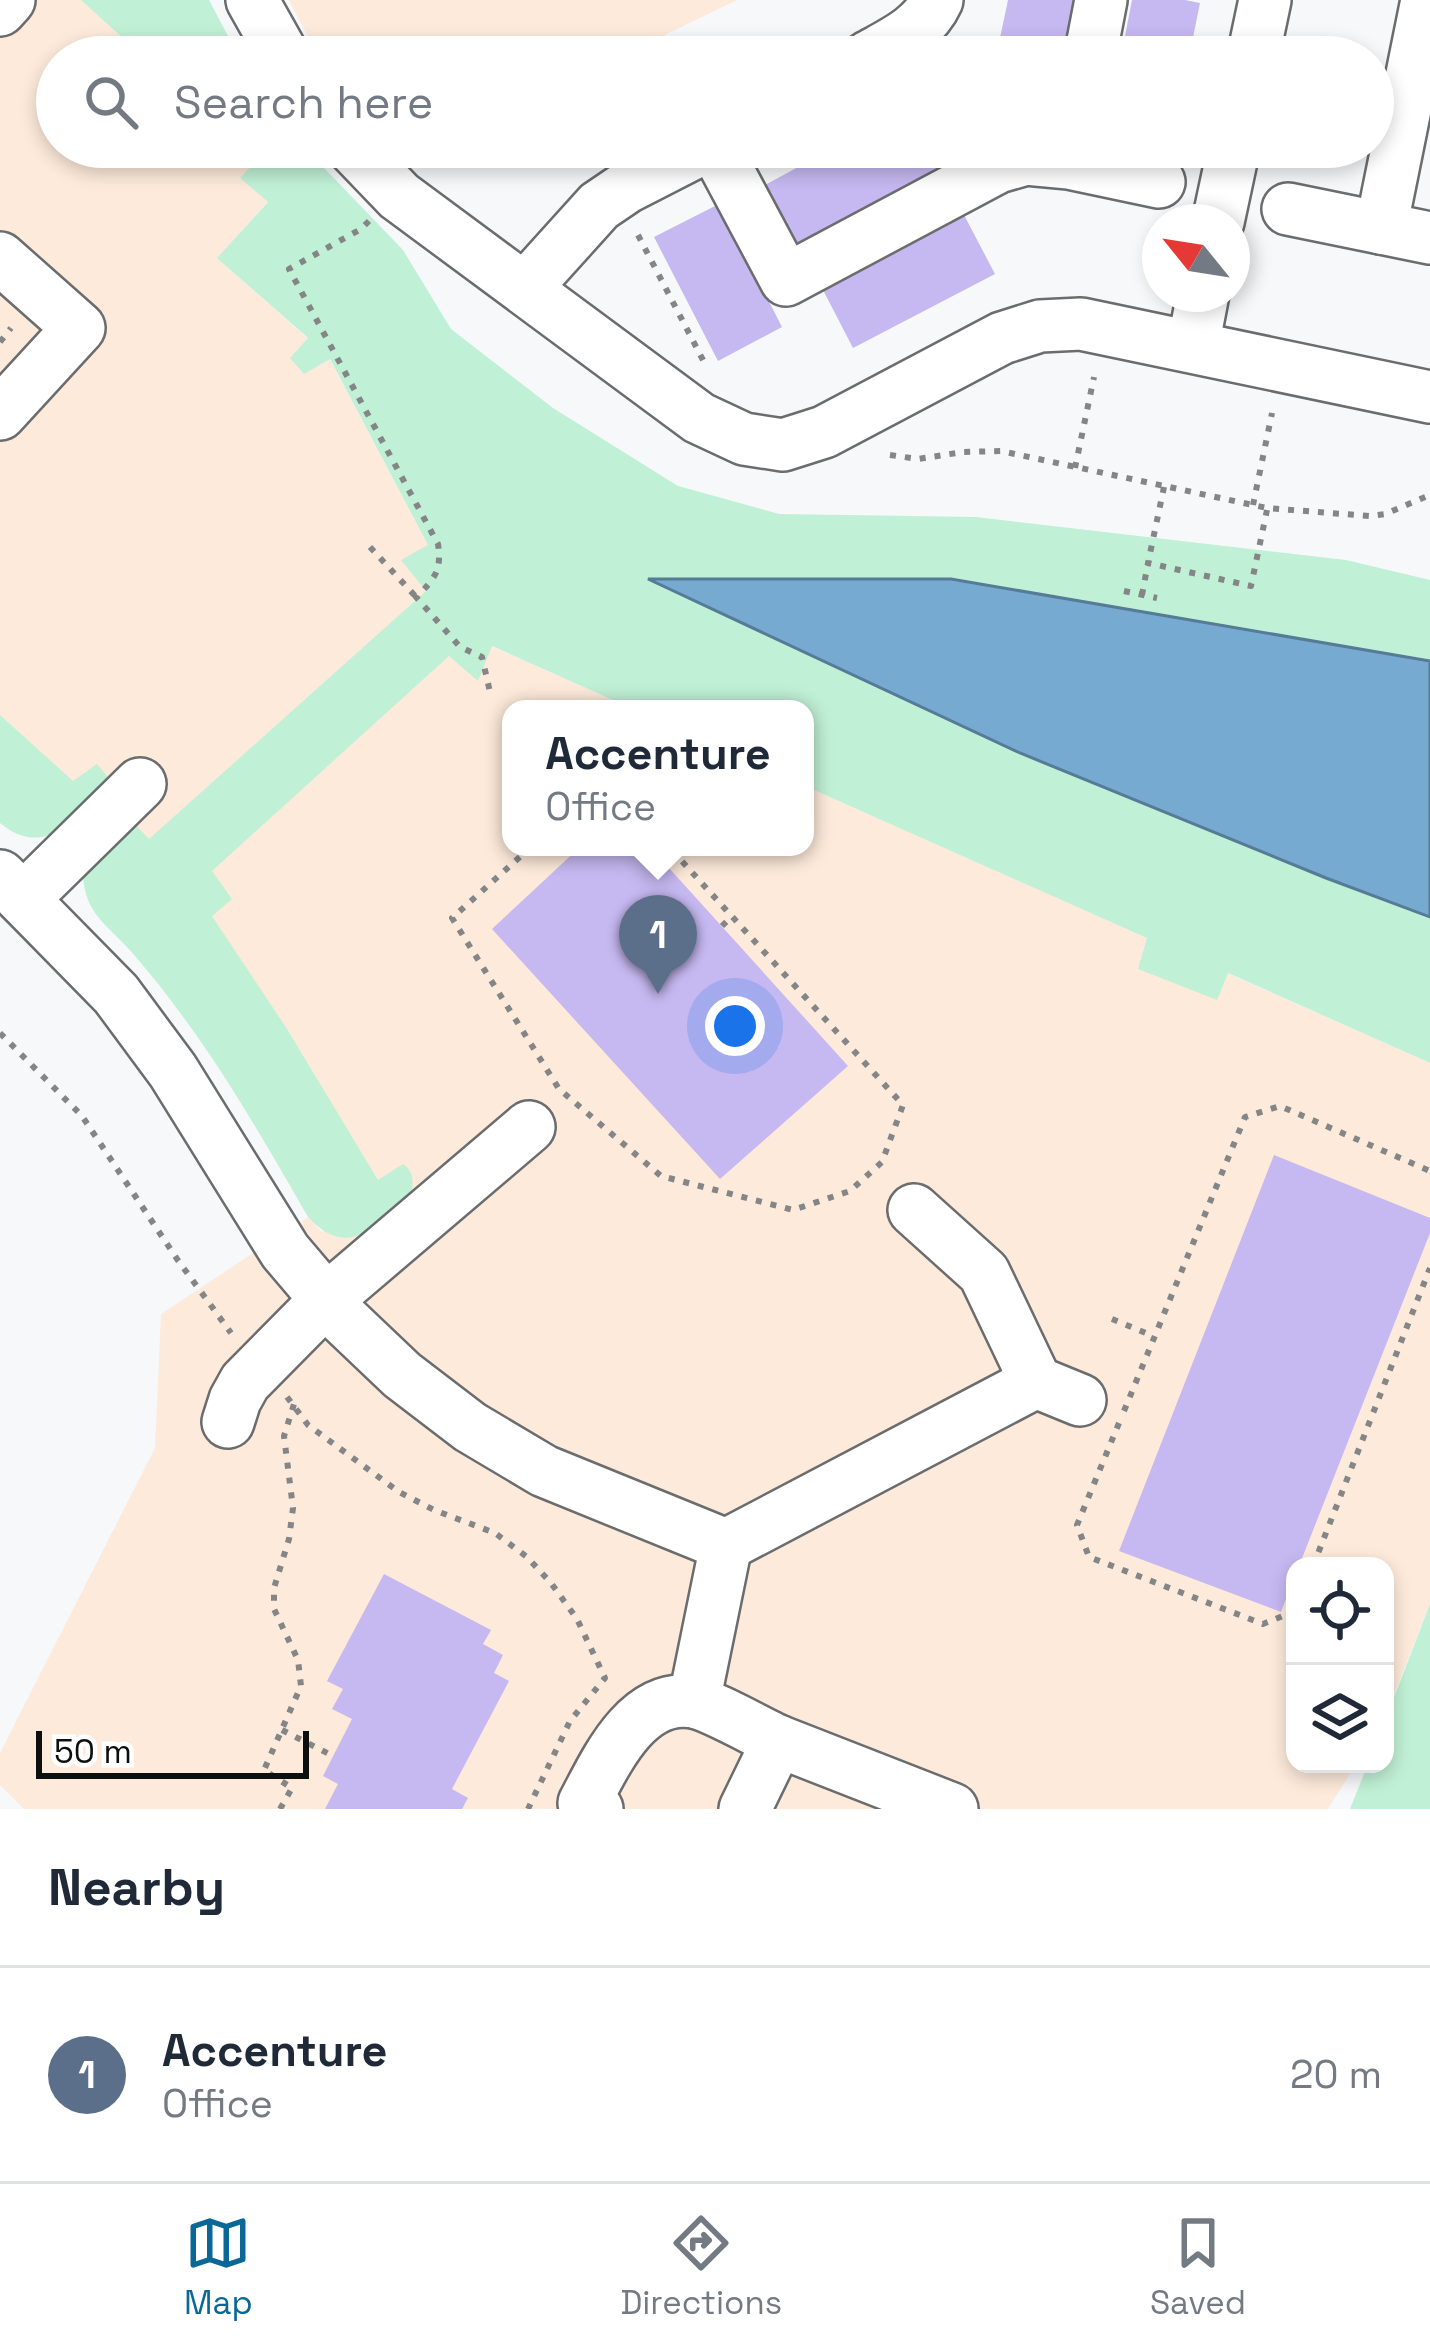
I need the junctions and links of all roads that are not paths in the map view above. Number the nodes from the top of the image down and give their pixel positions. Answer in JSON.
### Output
{"nodes":[{"id":1,"x":10,"y":0,"type":"edge"},
{"id":2,"x":252,"y":0,"type":"edge"},
{"id":3,"x":937,"y":0,"type":"edge"},
{"id":4,"x":1101,"y":0,"type":"edge"},
{"id":5,"x":1264,"y":0,"type":"edge"},
{"id":6,"x":1427,"y":0,"type":"edge"},
{"id":7,"x":0,"y":10,"type":"edge"},
{"id":8,"x":272,"y":36,"type":"edge"},
{"id":9,"x":907,"y":36,"type":"edge"},
{"id":10,"x":1094,"y":36,"type":"edge"},
{"id":11,"x":1257,"y":36,"type":"edge"},
{"id":12,"x":664,"y":168,"type":"edge"},
{"id":13,"x":727,"y":168,"type":"edge"},
{"id":14,"x":996,"y":168,"type":"edge"},
{"id":15,"x":1113,"y":168,"type":"edge"},
{"id":16,"x":1230,"y":168,"type":"edge"},
{"id":17,"x":379,"y":172,"type":"edge"},
{"id":18,"x":1159,"y":182,"type":"dead end"},
{"id":19,"x":1222,"y":204,"type":"edge"},
{"id":20,"x":1288,"y":209,"type":"dead end"},
{"id":21,"x":1406,"y":233,"type":"edge"},
{"id":22,"x":0,"y":258,"type":"edge"},
{"id":23,"x":525,"y":288,"type":"junction"},
{"id":24,"x":1199,"y":312,"type":"edge"},
{"id":25,"x":1192,"y":346,"type":"junction"},
{"id":26,"x":1430,"y":398,"type":"edge"},
{"id":27,"x":0,"y":414,"type":"edge"},
{"id":28,"x":140,"y":784,"type":"dead end"},
{"id":29,"x":12,"y":887,"type":"edge"},
{"id":30,"x":529,"y":1127,"type":"dead end"},
{"id":31,"x":914,"y":1210,"type":"dead end"},
{"id":32,"x":326,"y":1300,"type":"junction"},
{"id":33,"x":228,"y":1422,"type":"dead end"},
{"id":34,"x":726,"y":1545,"type":"junction"},
{"id":35,"x":694,"y":1702,"type":"junction"},
{"id":36,"x":778,"y":1741,"type":"junction"},
{"id":37,"x":587,"y":1807,"type":"edge"},
{"id":38,"x":745,"y":1809,"type":"edge"},
{"id":39,"x":952,"y":1809,"type":"edge"}],
"edges":[{"from":1,"to":7,"type":"street"},
{"from":2,"to":8,"type":"street"},
{"from":3,"to":9,"type":"street"},
{"from":4,"to":10,"type":"street"},
{"from":5,"to":11,"type":"street"},
{"from":6,"to":21,"type":"street"},
{"from":12,"to":23,"type":"street"},
{"from":13,"to":14,"type":"street"},
{"from":15,"to":18,"type":"street"},
{"from":16,"to":19,"type":"street"},
{"from":17,"to":23,"type":"street"},
{"from":20,"to":21,"type":"street"},
{"from":22,"to":27,"type":"street"},
{"from":23,"to":25,"type":"street"},
{"from":24,"to":25,"type":"street"},
{"from":25,"to":26,"type":"street"},
{"from":28,"to":29,"type":"street"},
{"from":29,"to":32,"type":"street"},
{"from":30,"to":32,"type":"street"},
{"from":31,"to":34,"type":"street"},
{"from":32,"to":33,"type":"street"},
{"from":32,"to":34,"type":"street"},
{"from":34,"to":35,"type":"street"},
{"from":35,"to":36,"type":"street"},
{"from":35,"to":37,"type":"street"},
{"from":36,"to":38,"type":"street"},
{"from":36,"to":39,"type":"street"}]}
